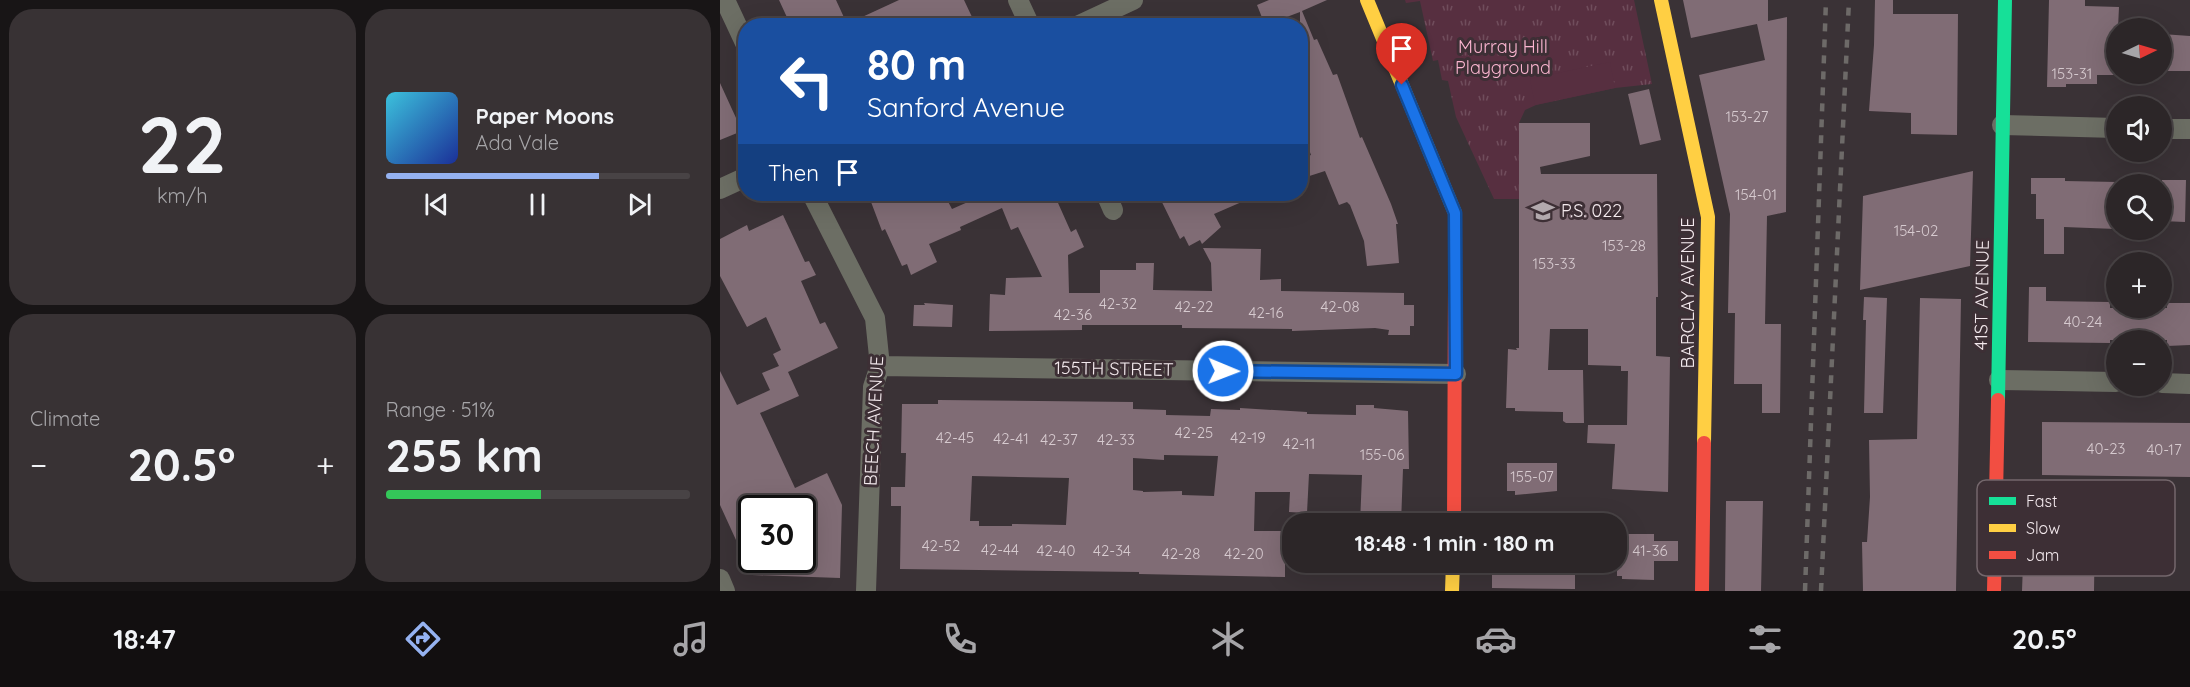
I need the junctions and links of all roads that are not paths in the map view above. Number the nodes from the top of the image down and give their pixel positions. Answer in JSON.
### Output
{"nodes":[{"id":1,"x":725,"y":0,"type":"edge"},
{"id":2,"x":1018,"y":0,"type":"edge"},
{"id":3,"x":1133,"y":0,"type":"edge"},
{"id":4,"x":1367,"y":0,"type":"edge"},
{"id":5,"x":1661,"y":0,"type":"edge"},
{"id":6,"x":2005,"y":0,"type":"edge"},
{"id":7,"x":1026,"y":18,"type":"edge"},
{"id":8,"x":1094,"y":18,"type":"edge"},
{"id":9,"x":738,"y":28,"type":"edge"},
{"id":10,"x":2002,"y":124,"type":"junction"},
{"id":11,"x":2106,"y":128,"type":"edge"},
{"id":12,"x":2172,"y":129,"type":"edge"},
{"id":13,"x":2190,"y":129,"type":"edge"},
{"id":14,"x":738,"y":181,"type":"edge"},
{"id":15,"x":720,"y":189,"type":"edge"},
{"id":16,"x":816,"y":201,"type":"edge"},
{"id":17,"x":880,"y":366,"type":"junction"},
{"id":18,"x":1456,"y":374,"type":"junction"},
{"id":19,"x":1999,"y":380,"type":"junction"},
{"id":20,"x":2106,"y":382,"type":"edge"},
{"id":21,"x":2172,"y":383,"type":"edge"},
{"id":22,"x":2190,"y":384,"type":"edge"},
{"id":23,"x":1997,"y":480,"type":"edge"},
{"id":24,"x":1454,"y":513,"type":"edge"},
{"id":25,"x":1453,"y":573,"type":"edge"},
{"id":26,"x":1994,"y":576,"type":"edge"},
{"id":27,"x":720,"y":579,"type":"edge"},
{"id":28,"x":725,"y":591,"type":"edge"},
{"id":29,"x":866,"y":591,"type":"edge"},
{"id":30,"x":1452,"y":591,"type":"edge"},
{"id":31,"x":1702,"y":591,"type":"edge"},
{"id":32,"x":1994,"y":591,"type":"edge"}],
"edges":[{"from":1,"to":9,"type":"street"},
{"from":2,"to":7,"type":"street"},
{"from":3,"to":8,"type":"street"},
{"from":4,"to":18,"type":"street"},
{"from":5,"to":31,"type":"street","name":"BARCLAY AVENUE"},
{"from":6,"to":10,"type":"street","name":"41ST AVENUE"},
{"from":10,"to":11,"type":"street"},
{"from":10,"to":19,"type":"street","name":"41ST AVENUE"},
{"from":12,"to":13,"type":"street"},
{"from":14,"to":15,"type":"street"},
{"from":16,"to":17,"type":"street","name":"BEECH AVENUE"},
{"from":17,"to":18,"type":"street","name":"155TH STREET"},
{"from":17,"to":29,"type":"street","name":"BEECH AVENUE"},
{"from":18,"to":24,"type":"street"},
{"from":19,"to":20,"type":"street"},
{"from":19,"to":23,"type":"street","name":"41ST AVENUE"},
{"from":21,"to":22,"type":"street"},
{"from":25,"to":30,"type":"street"},
{"from":26,"to":32,"type":"street","name":"41ST AVENUE"},
{"from":27,"to":28,"type":"street"}]}
